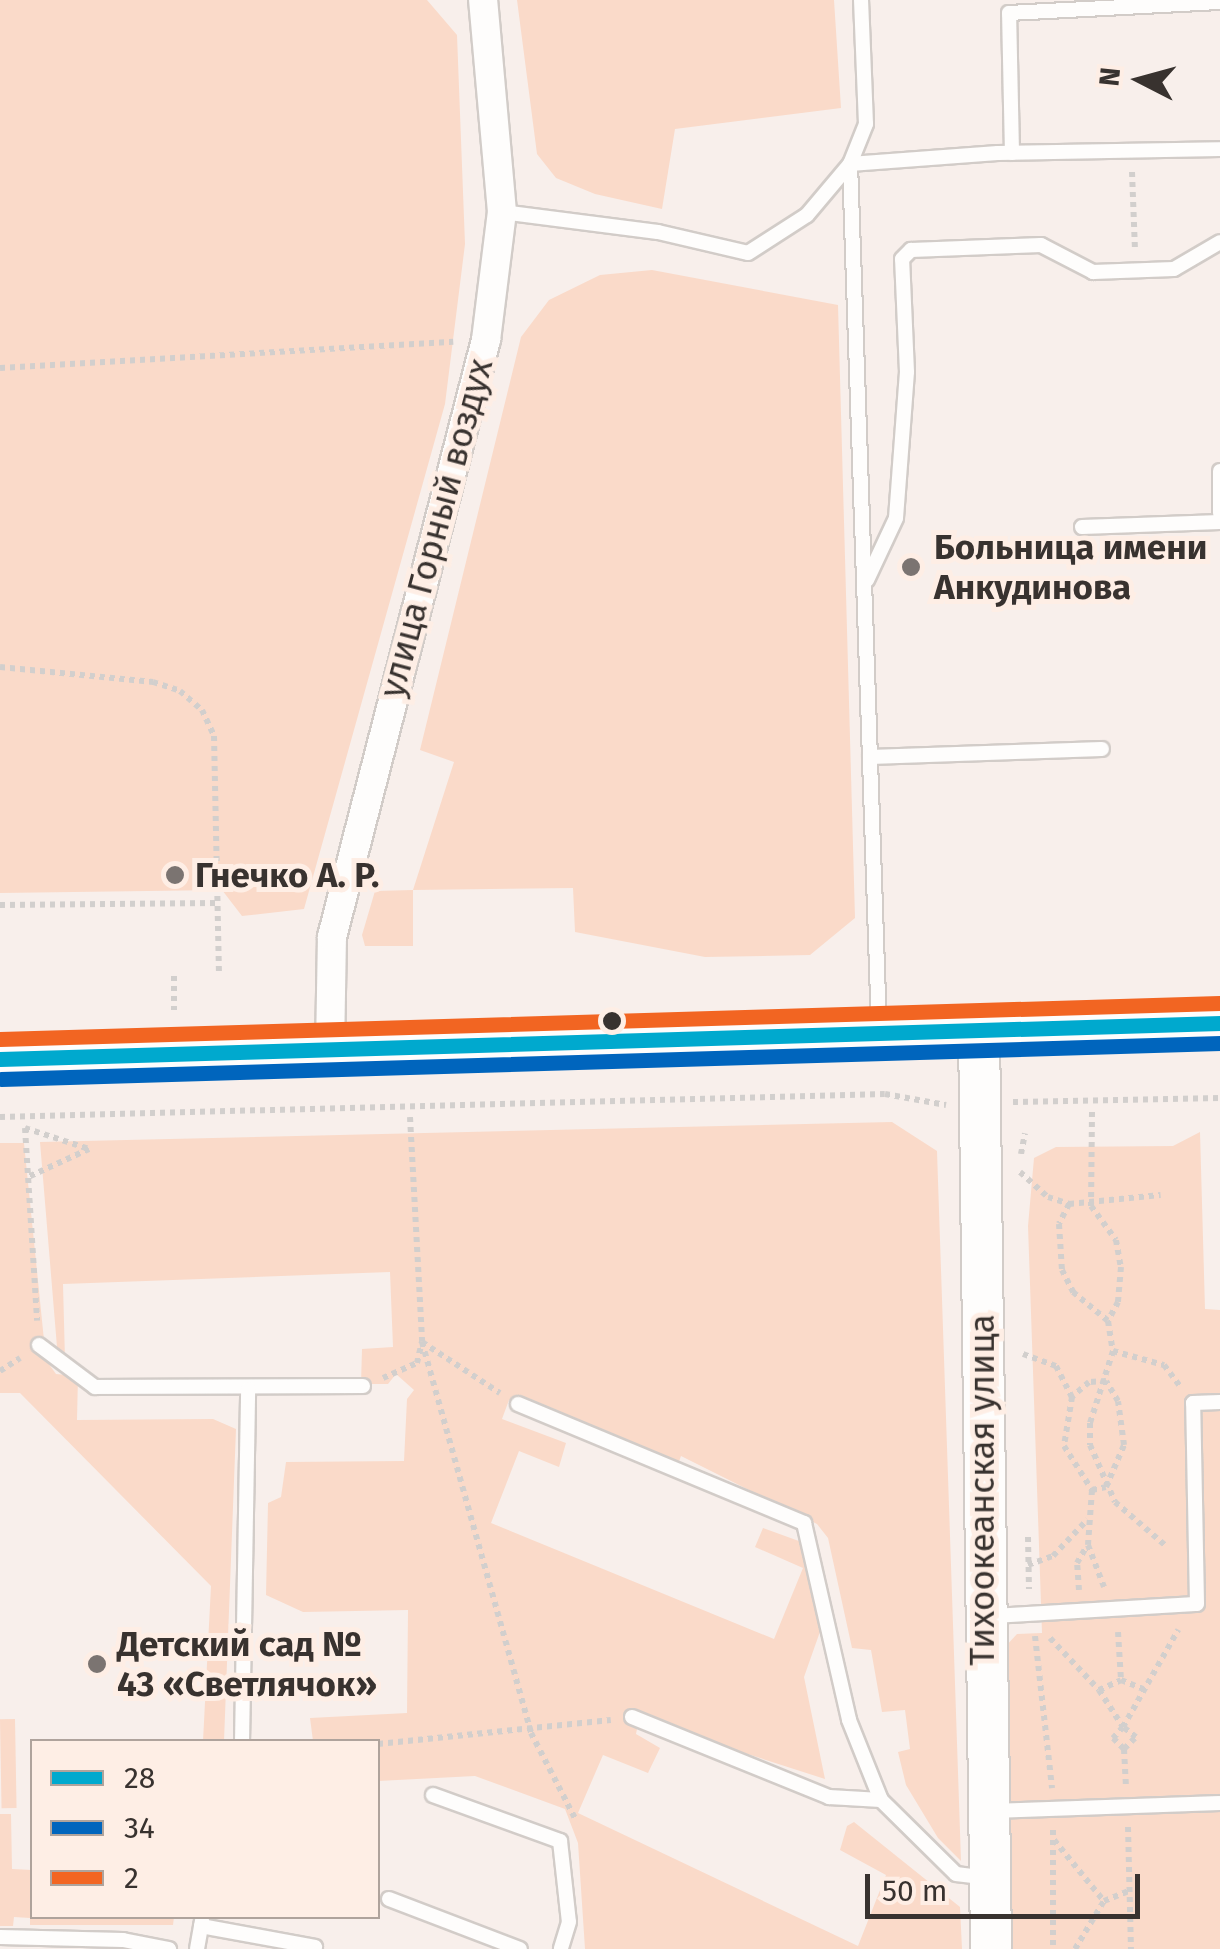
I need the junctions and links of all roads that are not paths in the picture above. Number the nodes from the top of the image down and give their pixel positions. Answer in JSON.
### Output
{"nodes":[{"id":1,"x":483,"y":0,"type":"edge"},
{"id":2,"x":861,"y":0,"type":"edge"},
{"id":3,"x":1220,"y":2,"type":"edge"},
{"id":4,"x":1220,"y":150,"type":"edge"},
{"id":5,"x":1012,"y":153,"type":"junction"},
{"id":6,"x":850,"y":164,"type":"junction"},
{"id":7,"x":502,"y":212,"type":"junction"},
{"id":8,"x":1220,"y":242,"type":"edge"},
{"id":9,"x":1220,"y":471,"type":"edge"},
{"id":10,"x":1220,"y":513,"type":"edge"},
{"id":11,"x":1220,"y":522,"type":"edge"},
{"id":12,"x":1082,"y":527,"type":"dead end"},
{"id":13,"x":864,"y":585,"type":"junction"},
{"id":14,"x":1102,"y":749,"type":"dead end"},
{"id":15,"x":870,"y":757,"type":"junction"},
{"id":16,"x":1220,"y":1023,"type":"edge"},
{"id":17,"x":979,"y":1030,"type":"junction"},
{"id":18,"x":879,"y":1034,"type":"junction"},
{"id":19,"x":330,"y":1050,"type":"junction"},
{"id":20,"x":0,"y":1059,"type":"edge"},
{"id":21,"x":39,"y":1345,"type":"road end"},
{"id":22,"x":364,"y":1386,"type":"road end"},
{"id":23,"x":248,"y":1388,"type":"junction"},
{"id":24,"x":1220,"y":1402,"type":"edge"},
{"id":25,"x":518,"y":1404,"type":"road end"},
{"id":26,"x":982,"y":1617,"type":"junction"},
{"id":27,"x":632,"y":1716,"type":"road end"},
{"id":28,"x":242,"y":1739,"type":"edge"},
{"id":29,"x":434,"y":1794,"type":"dead end"},
{"id":30,"x":881,"y":1800,"type":"junction"},
{"id":31,"x":1220,"y":1802,"type":"edge"},
{"id":32,"x":986,"y":1811,"type":"junction"},
{"id":33,"x":989,"y":1878,"type":"junction"},
{"id":34,"x":388,"y":1899,"type":"dead end"},
{"id":35,"x":202,"y":1921,"type":"edge"},
{"id":36,"x":0,"y":1937,"type":"edge"},
{"id":37,"x":315,"y":1946,"type":"dead end"},
{"id":38,"x":169,"y":1949,"type":"edge"},
{"id":39,"x":197,"y":1949,"type":"edge"},
{"id":40,"x":520,"y":1949,"type":"edge"},
{"id":41,"x":562,"y":1949,"type":"edge"},
{"id":42,"x":991,"y":1949,"type":"edge"}],
"edges":[{"from":1,"to":7,"type":"street","name":"улица Горный воздух"},
{"from":2,"to":6,"type":"lane"},
{"from":3,"to":5,"type":"lane"},
{"from":4,"to":5,"type":"lane"},
{"from":5,"to":6,"type":"lane"},
{"from":6,"to":7,"type":"lane"},
{"from":6,"to":13,"type":"lane"},
{"from":7,"to":19,"type":"street","name":"улица Горный воздух"},
{"from":8,"to":13,"type":"lane"},
{"from":9,"to":10,"type":"lane"},
{"from":11,"to":12,"type":"lane"},
{"from":13,"to":15,"type":"lane"},
{"from":14,"to":15,"type":"lane"},
{"from":15,"to":18,"type":"lane"},
{"from":16,"to":17,"type":"main road"},
{"from":17,"to":18,"type":"main road"},
{"from":17,"to":26,"type":"main road","name":"Тихоокеанская улица"},
{"from":18,"to":19,"type":"main road"},
{"from":19,"to":20,"type":"main road"},
{"from":21,"to":23,"type":"lane"},
{"from":22,"to":23,"type":"lane"},
{"from":23,"to":28,"type":"lane"},
{"from":24,"to":26,"type":"lane"},
{"from":25,"to":30,"type":"lane"},
{"from":26,"to":32,"type":"main road","name":"Тихоокеанская улица"},
{"from":27,"to":30,"type":"lane"},
{"from":29,"to":41,"type":"lane"},
{"from":30,"to":33,"type":"lane"},
{"from":31,"to":32,"type":"lane"},
{"from":32,"to":33,"type":"main road","name":"Тихоокеанская улица"},
{"from":33,"to":42,"type":"main road","name":"Тихоокеанская улица"},
{"from":34,"to":40,"type":"lane"},
{"from":35,"to":37,"type":"lane"},
{"from":35,"to":39,"type":"lane"},
{"from":36,"to":38,"type":"lane"}]}
